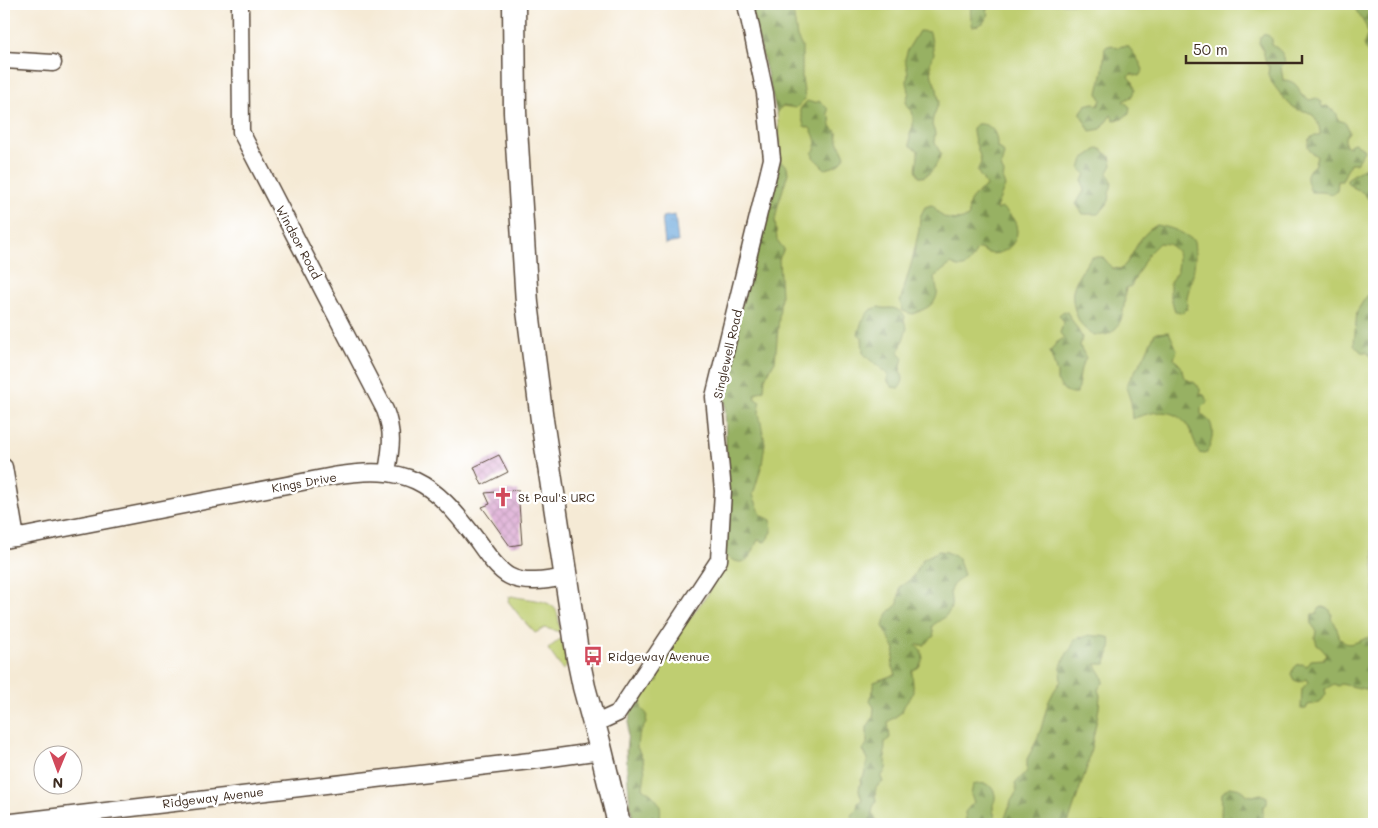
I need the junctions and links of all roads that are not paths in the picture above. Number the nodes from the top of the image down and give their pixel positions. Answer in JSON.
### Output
{"nodes":[{"id":1,"x":240,"y":4,"type":"edge"},
{"id":2,"x":514,"y":4,"type":"edge"},
{"id":3,"x":746,"y":4,"type":"edge"},
{"id":4,"x":4,"y":60,"type":"edge"},
{"id":5,"x":53,"y":63,"type":"dead end"},
{"id":6,"x":4,"y":467,"type":"edge"},
{"id":7,"x":387,"y":472,"type":"junction"},
{"id":8,"x":10,"y":539,"type":"edge"},
{"id":9,"x":565,"y":577,"type":"junction"},
{"id":10,"x":594,"y":724,"type":"junction"},
{"id":11,"x":601,"y":751,"type":"junction"},
{"id":12,"x":4,"y":823,"type":"edge"},
{"id":13,"x":619,"y":824,"type":"edge"}],
"edges":[{"from":1,"to":7,"type":"street","name":"Windsor Road"},
{"from":2,"to":9,"type":"street"},
{"from":3,"to":10,"type":"street","name":"Singlewell Road"},
{"from":4,"to":5,"type":"street"},
{"from":6,"to":8,"type":"street"},
{"from":7,"to":8,"type":"street","name":"Kings Drive"},
{"from":7,"to":9,"type":"street","name":"Kings Drive"},
{"from":9,"to":10,"type":"street"},
{"from":10,"to":11,"type":"street"},
{"from":11,"to":12,"type":"street","name":"Ridgeway Avenue"},
{"from":11,"to":13,"type":"street"}]}
